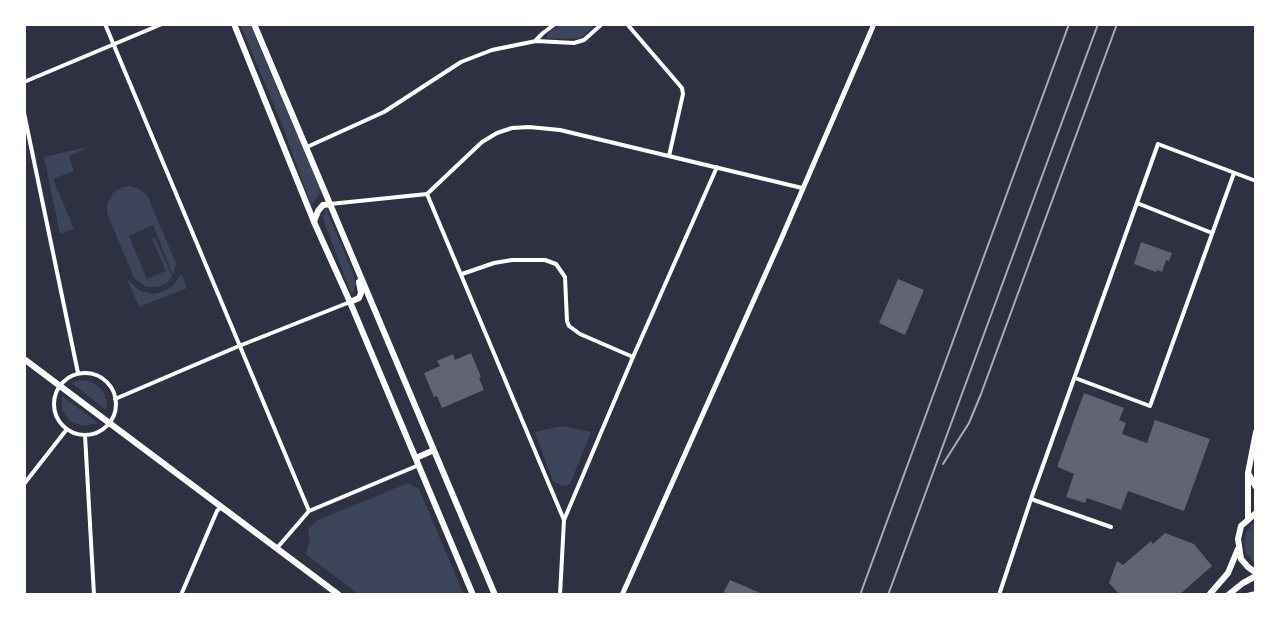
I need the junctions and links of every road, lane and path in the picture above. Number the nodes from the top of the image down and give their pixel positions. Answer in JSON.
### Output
{"nodes":[{"id":1,"x":105,"y":24,"type":"edge"},
{"id":2,"x":162,"y":24,"type":"edge"},
{"id":3,"x":234,"y":24,"type":"edge"},
{"id":4,"x":254,"y":24,"type":"edge"},
{"id":5,"x":555,"y":24,"type":"edge"},
{"id":6,"x":602,"y":24,"type":"edge"},
{"id":7,"x":627,"y":24,"type":"edge"},
{"id":8,"x":874,"y":24,"type":"edge"},
{"id":9,"x":536,"y":41,"type":"junction"},
{"id":10,"x":114,"y":44,"type":"junction"},
{"id":11,"x":24,"y":82,"type":"edge"},
{"id":12,"x":24,"y":112,"type":"edge"},
{"id":13,"x":306,"y":148,"type":"junction"},
{"id":14,"x":669,"y":156,"type":"junction"},
{"id":15,"x":717,"y":167,"type":"junction"},
{"id":16,"x":1234,"y":173,"type":"junction"},
{"id":17,"x":1256,"y":181,"type":"edge"},
{"id":18,"x":802,"y":188,"type":"junction"},
{"id":19,"x":427,"y":194,"type":"junction"},
{"id":20,"x":1137,"y":203,"type":"junction"},
{"id":21,"x":330,"y":204,"type":"junction"},
{"id":22,"x":314,"y":222,"type":"junction"},
{"id":23,"x":1212,"y":233,"type":"junction"},
{"id":24,"x":348,"y":247,"type":"junction"},
{"id":25,"x":462,"y":274,"type":"junction"},
{"id":26,"x":350,"y":302,"type":"junction"},
{"id":27,"x":239,"y":346,"type":"junction"},
{"id":28,"x":633,"y":357,"type":"junction"},
{"id":29,"x":24,"y":359,"type":"edge"},
{"id":30,"x":78,"y":374,"type":"junction"},
{"id":31,"x":1075,"y":378,"type":"junction"},
{"id":32,"x":60,"y":385,"type":"junction"},
{"id":33,"x":116,"y":399,"type":"junction"},
{"id":34,"x":109,"y":423,"type":"junction"},
{"id":35,"x":67,"y":429,"type":"junction"},
{"id":36,"x":1256,"y":432,"type":"edge"},
{"id":37,"x":86,"y":435,"type":"junction"},
{"id":38,"x":434,"y":450,"type":"junction"},
{"id":39,"x":417,"y":461,"type":"junction"},
{"id":40,"x":1248,"y":472,"type":"junction"},
{"id":41,"x":24,"y":484,"type":"edge"},
{"id":42,"x":1256,"y":487,"type":"edge"},
{"id":43,"x":1031,"y":499,"type":"junction"},
{"id":44,"x":221,"y":507,"type":"junction"},
{"id":45,"x":309,"y":511,"type":"junction"},
{"id":46,"x":1256,"y":513,"type":"edge"},
{"id":47,"x":1248,"y":518,"type":"junction"},
{"id":48,"x":564,"y":520,"type":"junction"},
{"id":49,"x":1111,"y":527,"type":"dead end"},
{"id":50,"x":277,"y":548,"type":"junction"},
{"id":51,"x":1238,"y":549,"type":"junction"},
{"id":52,"x":1256,"y":574,"type":"edge"},
{"id":53,"x":1256,"y":592,"type":"edge"},
{"id":54,"x":335,"y":594,"type":"edge"},
{"id":55,"x":94,"y":595,"type":"edge"},
{"id":56,"x":181,"y":595,"type":"edge"},
{"id":57,"x":473,"y":595,"type":"edge"},
{"id":58,"x":495,"y":595,"type":"edge"},
{"id":59,"x":560,"y":595,"type":"edge"},
{"id":60,"x":622,"y":595,"type":"edge"},
{"id":61,"x":999,"y":595,"type":"edge"},
{"id":62,"x":1209,"y":595,"type":"edge"},
{"id":63,"x":1228,"y":595,"type":"edge"},
{"id":64,"x":1242,"y":595,"type":"edge"}],
"edges":[{"from":1,"to":10,"type":"street"},
{"from":2,"to":10,"type":"street"},
{"from":3,"to":22,"type":"main road"},
{"from":4,"to":13,"type":"main road"},
{"from":5,"to":9,"type":"street"},
{"from":6,"to":9,"type":"street"},
{"from":7,"to":14,"type":"street"},
{"from":8,"to":18,"type":"street"},
{"from":9,"to":13,"type":"street"},
{"from":10,"to":11,"type":"street"},
{"from":10,"to":27,"type":"street"},
{"from":12,"to":30,"type":"street"},
{"from":13,"to":21,"type":"main road"},
{"from":14,"to":15,"type":"street"},
{"from":14,"to":19,"type":"street"},
{"from":15,"to":18,"type":"street"},
{"from":15,"to":28,"type":"street"},
{"from":16,"to":17,"type":"street"},
{"from":16,"to":20,"type":"street"},
{"from":16,"to":23,"type":"street"},
{"from":18,"to":60,"type":"street"},
{"from":19,"to":21,"type":"street"},
{"from":19,"to":25,"type":"street"},
{"from":20,"to":23,"type":"street"},
{"from":20,"to":31,"type":"street"},
{"from":21,"to":22,"type":"main road"},
{"from":21,"to":24,"type":"main road"},
{"from":22,"to":26,"type":"main road"},
{"from":23,"to":31,"type":"street"},
{"from":24,"to":26,"type":"main road"},
{"from":24,"to":38,"type":"main road"},
{"from":25,"to":28,"type":"street"},
{"from":25,"to":48,"type":"street"},
{"from":26,"to":27,"type":"street"},
{"from":26,"to":39,"type":"main road"},
{"from":27,"to":33,"type":"street"},
{"from":27,"to":45,"type":"street"},
{"from":28,"to":48,"type":"street"},
{"from":29,"to":32,"type":"main road"},
{"from":30,"to":32,"type":"street"},
{"from":30,"to":33,"type":"street"},
{"from":31,"to":43,"type":"street"},
{"from":32,"to":34,"type":"main road"},
{"from":32,"to":35,"type":"street"},
{"from":33,"to":34,"type":"street"},
{"from":34,"to":37,"type":"street"},
{"from":34,"to":44,"type":"main road"},
{"from":35,"to":37,"type":"street"},
{"from":35,"to":41,"type":"street"},
{"from":36,"to":40,"type":"main road"},
{"from":37,"to":55,"type":"street"},
{"from":38,"to":39,"type":"main road"},
{"from":38,"to":58,"type":"main road"},
{"from":39,"to":45,"type":"street"},
{"from":39,"to":57,"type":"main road"},
{"from":40,"to":42,"type":"main road"},
{"from":40,"to":47,"type":"main road"},
{"from":43,"to":49,"type":"street"},
{"from":43,"to":61,"type":"street"},
{"from":44,"to":50,"type":"main road"},
{"from":44,"to":56,"type":"street"},
{"from":45,"to":50,"type":"street"},
{"from":46,"to":47,"type":"main road"},
{"from":47,"to":51,"type":"main road"},
{"from":48,"to":59,"type":"street"},
{"from":50,"to":54,"type":"main road"},
{"from":51,"to":52,"type":"main road"},
{"from":51,"to":62,"type":"main road"},
{"from":52,"to":63,"type":"main road"},
{"from":53,"to":64,"type":"lane"}]}
